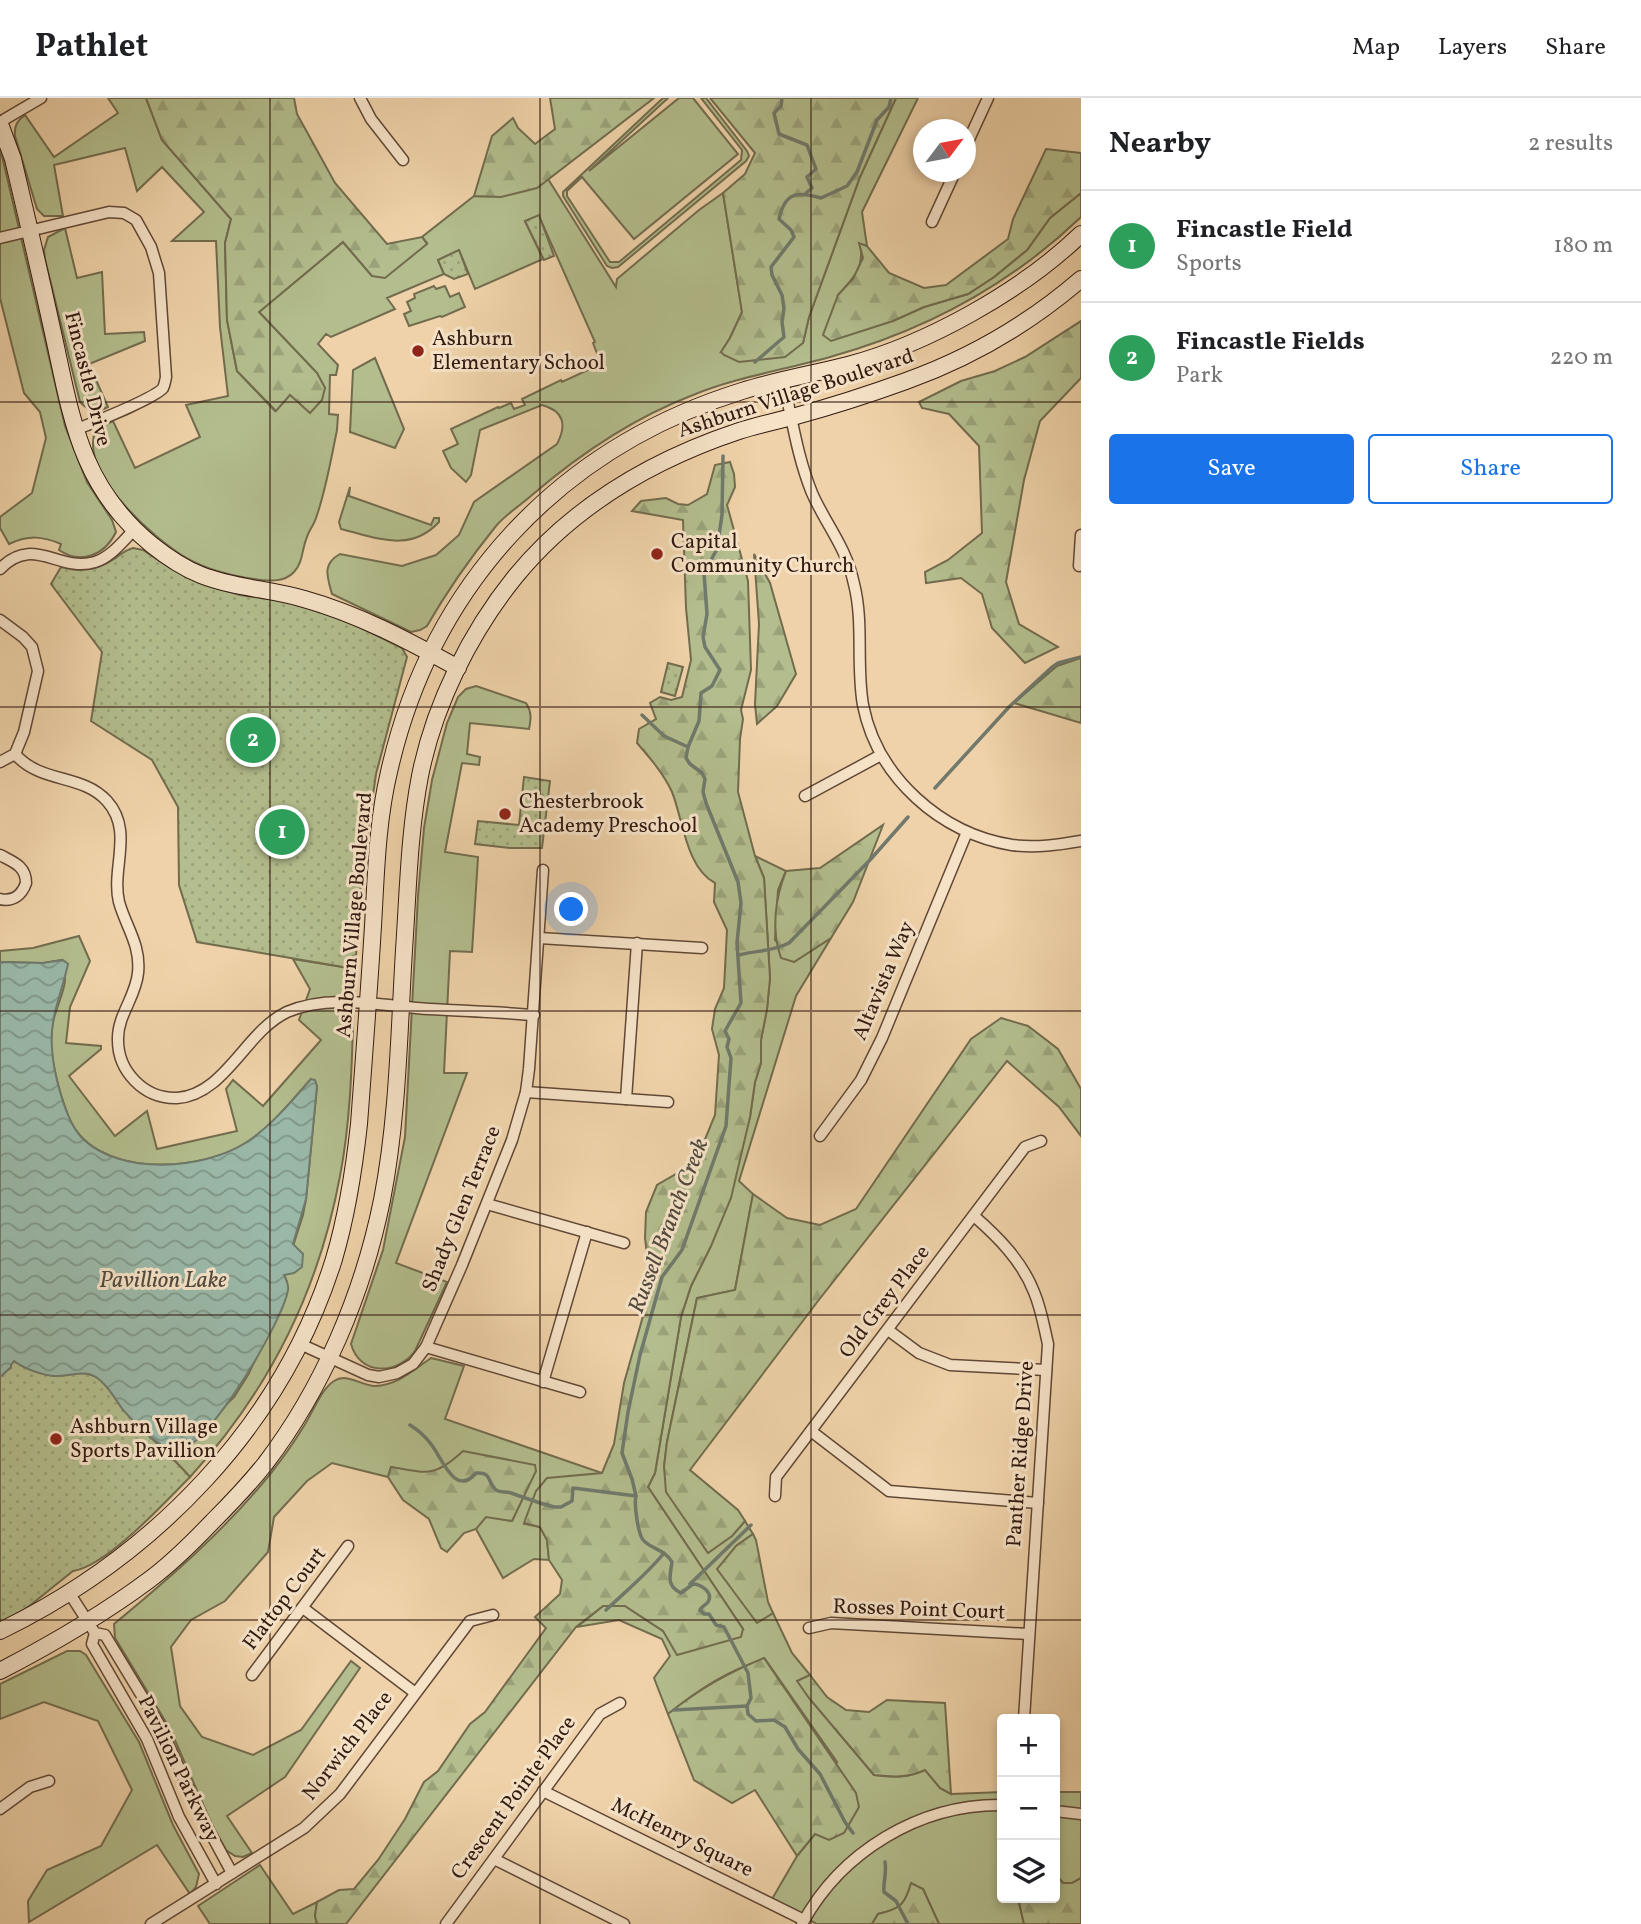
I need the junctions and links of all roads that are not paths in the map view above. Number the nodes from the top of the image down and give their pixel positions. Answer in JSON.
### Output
{"nodes":[{"id":1,"x":41,"y":98,"type":"edge"},
{"id":2,"x":360,"y":98,"type":"edge"},
{"id":3,"x":988,"y":98,"type":"edge"},
{"id":4,"x":0,"y":123,"type":"edge"},
{"id":5,"x":976,"y":124,"type":"edge"},
{"id":6,"x":403,"y":160,"type":"dead end"},
{"id":7,"x":950,"y":182,"type":"edge"},
{"id":8,"x":932,"y":222,"type":"dead end"},
{"id":9,"x":30,"y":231,"type":"junction"},
{"id":10,"x":1081,"y":234,"type":"edge"},
{"id":11,"x":0,"y":238,"type":"edge"},
{"id":12,"x":1081,"y":279,"type":"edge"},
{"id":13,"x":783,"y":380,"type":"junction"},
{"id":14,"x":792,"y":417,"type":"junction"},
{"id":15,"x":75,"y":430,"type":"junction"},
{"id":16,"x":134,"y":530,"type":"junction"},
{"id":17,"x":1081,"y":535,"type":"edge"},
{"id":18,"x":1079,"y":566,"type":"edge"},
{"id":19,"x":0,"y":569,"type":"edge"},
{"id":20,"x":0,"y":620,"type":"edge"},
{"id":21,"x":430,"y":652,"type":"junction"},
{"id":22,"x":458,"y":668,"type":"junction"},
{"id":23,"x":15,"y":754,"type":"junction"},
{"id":24,"x":881,"y":755,"type":"junction"},
{"id":25,"x":0,"y":762,"type":"edge"},
{"id":26,"x":805,"y":796,"type":"dead end"},
{"id":27,"x":967,"y":832,"type":"junction"},
{"id":28,"x":1080,"y":844,"type":"edge"},
{"id":29,"x":0,"y":855,"type":"edge"},
{"id":30,"x":543,"y":870,"type":"dead end"},
{"id":31,"x":0,"y":899,"type":"edge"},
{"id":32,"x":539,"y":938,"type":"junction"},
{"id":33,"x":637,"y":943,"type":"junction"},
{"id":34,"x":702,"y":948,"type":"dead end"},
{"id":35,"x":368,"y":1004,"type":"junction"},
{"id":36,"x":400,"y":1006,"type":"junction"},
{"id":37,"x":534,"y":1015,"type":"junction"},
{"id":38,"x":526,"y":1092,"type":"junction"},
{"id":39,"x":626,"y":1099,"type":"junction"},
{"id":40,"x":668,"y":1102,"type":"dead end"},
{"id":41,"x":820,"y":1136,"type":"dead end"},
{"id":42,"x":1041,"y":1141,"type":"dead end"},
{"id":43,"x":486,"y":1204,"type":"junction"},
{"id":44,"x":974,"y":1216,"type":"junction"},
{"id":45,"x":587,"y":1233,"type":"junction"},
{"id":46,"x":624,"y":1242,"type":"dead end"},
{"id":47,"x":888,"y":1330,"type":"junction"},
{"id":48,"x":298,"y":1343,"type":"junction"},
{"id":49,"x":426,"y":1347,"type":"junction"},
{"id":50,"x":329,"y":1358,"type":"junction"},
{"id":51,"x":1046,"y":1370,"type":"junction"},
{"id":52,"x":542,"y":1382,"type":"junction"},
{"id":53,"x":580,"y":1392,"type":"dead end"},
{"id":54,"x":811,"y":1431,"type":"junction"},
{"id":55,"x":775,"y":1496,"type":"dead end"},
{"id":56,"x":1038,"y":1503,"type":"junction"},
{"id":57,"x":348,"y":1546,"type":"dead end"},
{"id":58,"x":70,"y":1594,"type":"junction"},
{"id":59,"x":303,"y":1608,"type":"junction"},
{"id":60,"x":493,"y":1615,"type":"dead end"},
{"id":61,"x":92,"y":1627,"type":"junction"},
{"id":62,"x":809,"y":1628,"type":"dead end"},
{"id":63,"x":0,"y":1631,"type":"edge"},
{"id":64,"x":1028,"y":1634,"type":"junction"},
{"id":65,"x":0,"y":1671,"type":"edge"},
{"id":66,"x":252,"y":1675,"type":"dead end"},
{"id":67,"x":414,"y":1692,"type":"junction"},
{"id":68,"x":620,"y":1703,"type":"dead end"},
{"id":69,"x":1024,"y":1714,"type":"edge"},
{"id":70,"x":49,"y":1781,"type":"dead end"},
{"id":71,"x":543,"y":1791,"type":"junction"},
{"id":72,"x":997,"y":1806,"type":"edge"},
{"id":73,"x":0,"y":1809,"type":"edge"},
{"id":74,"x":1060,"y":1812,"type":"edge"},
{"id":75,"x":1081,"y":1814,"type":"edge"},
{"id":76,"x":494,"y":1859,"type":"junction"},
{"id":77,"x":232,"y":1873,"type":"junction"},
{"id":78,"x":216,"y":1884,"type":"junction"},
{"id":79,"x":803,"y":1922,"type":"edge"},
{"id":80,"x":151,"y":1924,"type":"edge"},
{"id":81,"x":446,"y":1924,"type":"edge"},
{"id":82,"x":624,"y":1924,"type":"edge"}],
"edges":[{"from":1,"to":4,"type":"street"},
{"from":2,"to":6,"type":"street"},
{"from":3,"to":5,"type":"street"},
{"from":4,"to":9,"type":"main road","name":"Fincastle Drive"},
{"from":7,"to":8,"type":"street"},
{"from":9,"to":11,"type":"street"},
{"from":9,"to":15,"type":"main road","name":"Fincastle Drive"},
{"from":9,"to":15,"type":"street"},
{"from":10,"to":13,"type":"main road","name":"Ashburn Village Boulevard"},
{"from":12,"to":14,"type":"main road","name":"Ashburn Village Boulevard"},
{"from":13,"to":14,"type":"street"},
{"from":13,"to":21,"type":"main road","name":"Ashburn Village Boulevard"},
{"from":14,"to":22,"type":"main road","name":"Ashburn Village Boulevard"},
{"from":14,"to":24,"type":"street"},
{"from":15,"to":16,"type":"main road","name":"Fincastle Drive"},
{"from":16,"to":19,"type":"street"},
{"from":16,"to":21,"type":"main road","name":"Fincastle Drive"},
{"from":17,"to":18,"type":"street"},
{"from":20,"to":23,"type":"street"},
{"from":21,"to":22,"type":"main road","name":"Fincastle Drive"},
{"from":21,"to":35,"type":"main road","name":"Ashburn Village Boulevard"},
{"from":22,"to":36,"type":"main road","name":"Ashburn Village Boulevard"},
{"from":23,"to":25,"type":"street"},
{"from":23,"to":35,"type":"street"},
{"from":24,"to":26,"type":"street"},
{"from":24,"to":27,"type":"street"},
{"from":27,"to":28,"type":"street"},
{"from":27,"to":41,"type":"street","name":"Altavista Way"},
{"from":29,"to":31,"type":"street"},
{"from":30,"to":32,"type":"street","name":"Shady Glen Terrace"},
{"from":32,"to":33,"type":"street"},
{"from":32,"to":37,"type":"street","name":"Shady Glen Terrace"},
{"from":33,"to":34,"type":"street"},
{"from":33,"to":39,"type":"street"},
{"from":35,"to":36,"type":"street"},
{"from":35,"to":48,"type":"main road","name":"Ashburn Village Boulevard"},
{"from":36,"to":37,"type":"street"},
{"from":36,"to":50,"type":"main road","name":"Ashburn Village Boulevard"},
{"from":37,"to":38,"type":"street","name":"Shady Glen Terrace"},
{"from":38,"to":39,"type":"street"},
{"from":38,"to":43,"type":"street","name":"Shady Glen Terrace"},
{"from":39,"to":40,"type":"street"},
{"from":42,"to":44,"type":"street","name":"Old Grey Place"},
{"from":43,"to":45,"type":"street"},
{"from":43,"to":49,"type":"street","name":"Shady Glen Terrace"},
{"from":44,"to":47,"type":"street","name":"Old Grey Place"},
{"from":44,"to":51,"type":"street","name":"Panther Ridge Drive"},
{"from":45,"to":46,"type":"street"},
{"from":45,"to":52,"type":"street"},
{"from":47,"to":51,"type":"street"},
{"from":47,"to":54,"type":"street","name":"Old Grey Place"},
{"from":48,"to":50,"type":"street","name":"Shady Glen Terrace"},
{"from":48,"to":58,"type":"main road","name":"Ashburn Village Boulevard"},
{"from":49,"to":50,"type":"street","name":"Shady Glen Terrace"},
{"from":49,"to":52,"type":"street"},
{"from":50,"to":61,"type":"main road","name":"Ashburn Village Boulevard"},
{"from":51,"to":56,"type":"street","name":"Panther Ridge Drive"},
{"from":52,"to":53,"type":"street"},
{"from":54,"to":55,"type":"street","name":"Old Grey Place"},
{"from":54,"to":56,"type":"street"},
{"from":56,"to":64,"type":"street","name":"Panther Ridge Drive"},
{"from":57,"to":59,"type":"street","name":"Flattop Court"},
{"from":58,"to":61,"type":"street"},
{"from":58,"to":63,"type":"main road","name":"Ashburn Village Boulevard"},
{"from":59,"to":66,"type":"street","name":"Flattop Court"},
{"from":59,"to":67,"type":"street"},
{"from":60,"to":67,"type":"street","name":"Norwich Place"},
{"from":61,"to":65,"type":"main road","name":"Ashburn Village Boulevard"},
{"from":61,"to":77,"type":"street","name":"Pavilion Parkway"},
{"from":61,"to":78,"type":"street","name":"Pavilion Parkway"},
{"from":62,"to":64,"type":"street","name":"Rosses Point Court"},
{"from":64,"to":69,"type":"street","name":"Panther Ridge Drive"},
{"from":67,"to":77,"type":"street","name":"Norwich Place"},
{"from":68,"to":71,"type":"street","name":"Crescent Pointe Place"},
{"from":70,"to":73,"type":"street"},
{"from":71,"to":76,"type":"street","name":"Crescent Pointe Place"},
{"from":71,"to":79,"type":"street","name":"McHenry Square"},
{"from":72,"to":79,"type":"street"},
{"from":74,"to":75,"type":"street"},
{"from":76,"to":81,"type":"street","name":"Crescent Pointe Place"},
{"from":76,"to":82,"type":"street"},
{"from":77,"to":78,"type":"street","name":"Norwich Place"},
{"from":78,"to":80,"type":"street","name":"Norwich Place"}]}
